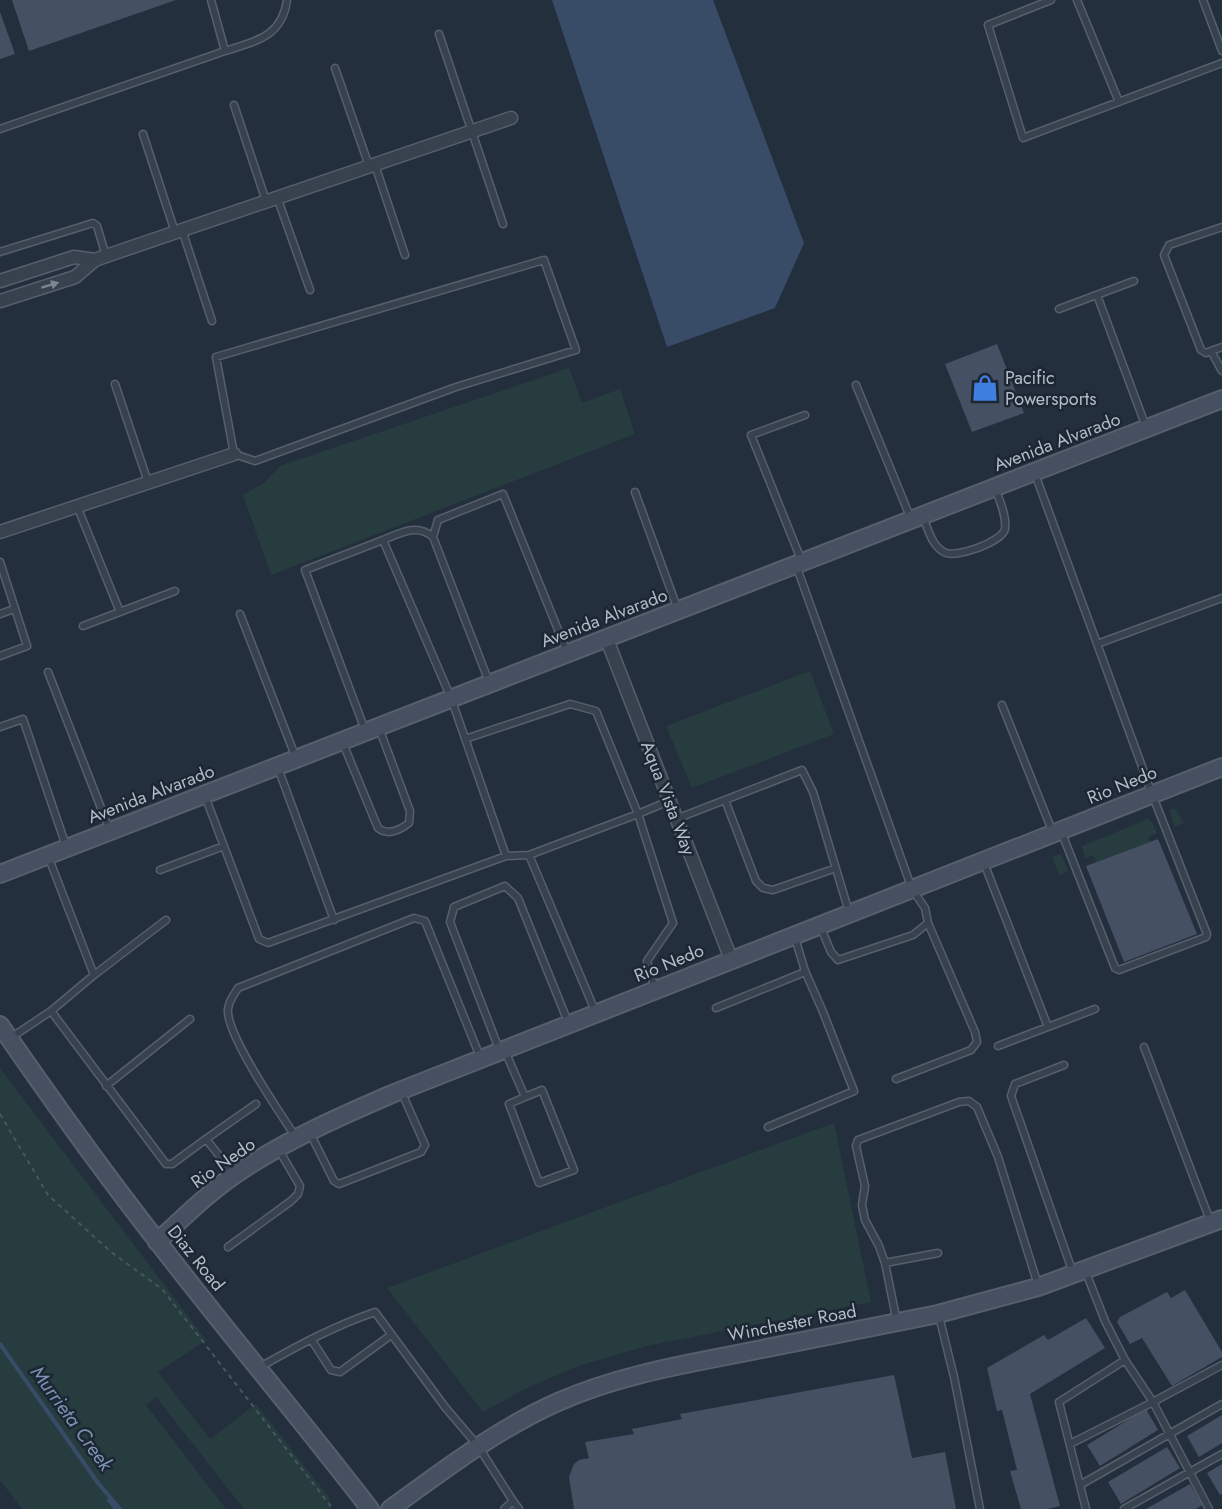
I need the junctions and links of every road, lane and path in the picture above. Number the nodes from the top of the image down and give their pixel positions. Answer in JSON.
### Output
{"nodes":[{"id":1,"x":211,"y":0,"type":"edge"},
{"id":2,"x":287,"y":0,"type":"edge"},
{"id":3,"x":1051,"y":0,"type":"edge"},
{"id":4,"x":1077,"y":0,"type":"edge"},
{"id":5,"x":1203,"y":0,"type":"edge"},
{"id":6,"x":439,"y":34,"type":"dead end"},
{"id":7,"x":225,"y":51,"type":"junction"},
{"id":8,"x":1222,"y":51,"type":"edge"},
{"id":9,"x":1222,"y":63,"type":"edge"},
{"id":10,"x":335,"y":68,"type":"dead end"},
{"id":11,"x":1119,"y":102,"type":"junction"},
{"id":12,"x":234,"y":105,"type":"dead end"},
{"id":13,"x":511,"y":118,"type":"dead end"},
{"id":14,"x":0,"y":129,"type":"edge"},
{"id":15,"x":471,"y":132,"type":"junction"},
{"id":16,"x":143,"y":134,"type":"dead end"},
{"id":17,"x":372,"y":165,"type":"junction"},
{"id":18,"x":272,"y":199,"type":"junction"},
{"id":19,"x":503,"y":224,"type":"dead end"},
{"id":20,"x":1222,"y":227,"type":"edge"},
{"id":21,"x":179,"y":231,"type":"junction"},
{"id":22,"x":0,"y":252,"type":"edge"},
{"id":23,"x":405,"y":255,"type":"dead end"},
{"id":24,"x":100,"y":258,"type":"junction"},
{"id":25,"x":0,"y":281,"type":"edge"},
{"id":26,"x":1134,"y":281,"type":"dead end"},
{"id":27,"x":310,"y":290,"type":"dead end"},
{"id":28,"x":1097,"y":295,"type":"junction"},
{"id":29,"x":0,"y":300,"type":"edge"},
{"id":30,"x":1059,"y":309,"type":"dead end"},
{"id":31,"x":212,"y":321,"type":"dead end"},
{"id":32,"x":1222,"y":347,"type":"edge"},
{"id":33,"x":1212,"y":351,"type":"junction"},
{"id":34,"x":1222,"y":371,"type":"edge"},
{"id":35,"x":115,"y":384,"type":"dead end"},
{"id":36,"x":856,"y":385,"type":"dead end"},
{"id":37,"x":1222,"y":399,"type":"edge"},
{"id":38,"x":805,"y":415,"type":"dead end"},
{"id":39,"x":1146,"y":428,"type":"junction"},
{"id":40,"x":234,"y":454,"type":"junction"},
{"id":41,"x":1034,"y":472,"type":"junction"},
{"id":42,"x":148,"y":482,"type":"junction"},
{"id":43,"x":995,"y":487,"type":"junction"},
{"id":44,"x":636,"y":492,"type":"dead end"},
{"id":45,"x":77,"y":506,"type":"junction"},
{"id":46,"x":917,"y":518,"type":"junction"},
{"id":47,"x":0,"y":532,"type":"edge"},
{"id":48,"x":433,"y":537,"type":"junction"},
{"id":49,"x":383,"y":540,"type":"junction"},
{"id":50,"x":0,"y":562,"type":"edge"},
{"id":51,"x":799,"y":563,"type":"junction"},
{"id":52,"x":174,"y":591,"type":"dead end"},
{"id":53,"x":1222,"y":598,"type":"edge"},
{"id":54,"x":14,"y":609,"type":"junction"},
{"id":55,"x":678,"y":610,"type":"junction"},
{"id":56,"x":120,"y":612,"type":"junction"},
{"id":57,"x":0,"y":614,"type":"edge"},
{"id":58,"x":240,"y":614,"type":"dead end"},
{"id":59,"x":83,"y":626,"type":"dead end"},
{"id":60,"x":606,"y":637,"type":"junction"},
{"id":61,"x":1097,"y":644,"type":"junction"},
{"id":62,"x":567,"y":652,"type":"junction"},
{"id":63,"x":0,"y":656,"type":"edge"},
{"id":64,"x":48,"y":672,"type":"dead end"},
{"id":65,"x":489,"y":683,"type":"junction"},
{"id":66,"x":451,"y":698,"type":"junction"},
{"id":67,"x":1002,"y":705,"type":"dead end"},
{"id":68,"x":0,"y":728,"type":"edge"},
{"id":69,"x":372,"y":729,"type":"junction"},
{"id":70,"x":342,"y":740,"type":"junction"},
{"id":71,"x":465,"y":740,"type":"junction"},
{"id":72,"x":296,"y":758,"type":"junction"},
{"id":73,"x":277,"y":766,"type":"junction"},
{"id":74,"x":1222,"y":767,"type":"edge"},
{"id":75,"x":204,"y":794,"type":"junction"},
{"id":76,"x":1152,"y":794,"type":"junction"},
{"id":77,"x":725,"y":800,"type":"junction"},
{"id":78,"x":669,"y":801,"type":"junction"},
{"id":79,"x":638,"y":814,"type":"junction"},
{"id":80,"x":676,"y":819,"type":"junction"},
{"id":81,"x":110,"y":831,"type":"junction"},
{"id":82,"x":1057,"y":832,"type":"junction"},
{"id":83,"x":224,"y":846,"type":"junction"},
{"id":84,"x":67,"y":848,"type":"junction"},
{"id":85,"x":529,"y":855,"type":"junction"},
{"id":86,"x":47,"y":856,"type":"junction"},
{"id":87,"x":507,"y":856,"type":"junction"},
{"id":88,"x":983,"y":861,"type":"junction"},
{"id":89,"x":836,"y":868,"type":"junction"},
{"id":90,"x":160,"y":870,"type":"dead end"},
{"id":91,"x":0,"y":874,"type":"edge"},
{"id":92,"x":912,"y":889,"type":"junction"},
{"id":93,"x":850,"y":913,"type":"junction"},
{"id":94,"x":166,"y":920,"type":"dead end"},
{"id":95,"x":334,"y":920,"type":"junction"},
{"id":96,"x":928,"y":923,"type":"junction"},
{"id":97,"x":820,"y":924,"type":"junction"},
{"id":98,"x":794,"y":934,"type":"junction"},
{"id":99,"x":731,"y":959,"type":"junction"},
{"id":100,"x":805,"y":972,"type":"junction"},
{"id":101,"x":94,"y":975,"type":"junction"},
{"id":102,"x":655,"y":990,"type":"junction"},
{"id":103,"x":716,"y":1008,"type":"dead end"},
{"id":104,"x":1095,"y":1010,"type":"dead end"},
{"id":105,"x":51,"y":1011,"type":"junction"},
{"id":106,"x":596,"y":1014,"type":"junction"},
{"id":107,"x":190,"y":1020,"type":"dead end"},
{"id":108,"x":570,"y":1025,"type":"junction"},
{"id":109,"x":1048,"y":1027,"type":"junction"},
{"id":110,"x":5,"y":1032,"type":"edge"},
{"id":111,"x":998,"y":1046,"type":"dead end"},
{"id":112,"x":1144,"y":1047,"type":"dead end"},
{"id":113,"x":502,"y":1051,"type":"junction"},
{"id":114,"x":481,"y":1059,"type":"junction"},
{"id":115,"x":1064,"y":1065,"type":"dead end"},
{"id":116,"x":896,"y":1079,"type":"dead end"},
{"id":117,"x":106,"y":1086,"type":"junction"},
{"id":118,"x":400,"y":1090,"type":"junction"},
{"id":119,"x":525,"y":1097,"type":"junction"},
{"id":120,"x":256,"y":1104,"type":"dead end"},
{"id":121,"x":0,"y":1114,"type":"edge"},
{"id":122,"x":768,"y":1126,"type":"dead end"},
{"id":123,"x":303,"y":1135,"type":"junction"},
{"id":124,"x":206,"y":1139,"type":"junction"},
{"id":125,"x":278,"y":1149,"type":"junction"},
{"id":126,"x":235,"y":1175,"type":"junction"},
{"id":127,"x":1217,"y":1222,"type":"edge"},
{"id":128,"x":157,"y":1242,"type":"junction"},
{"id":129,"x":228,"y":1246,"type":"dead end"},
{"id":130,"x":938,"y":1253,"type":"dead end"},
{"id":131,"x":885,"y":1263,"type":"junction"},
{"id":132,"x":1079,"y":1272,"type":"junction"},
{"id":133,"x":1038,"y":1287,"type":"junction"},
{"id":134,"x":938,"y":1314,"type":"junction"},
{"id":135,"x":897,"y":1323,"type":"junction"},
{"id":136,"x":391,"y":1335,"type":"junction"},
{"id":137,"x":311,"y":1339,"type":"junction"},
{"id":138,"x":1125,"y":1360,"type":"junction"},
{"id":139,"x":1222,"y":1365,"type":"edge"},
{"id":140,"x":258,"y":1368,"type":"junction"},
{"id":141,"x":1153,"y":1402,"type":"junction"},
{"id":142,"x":1222,"y":1404,"type":"edge"},
{"id":143,"x":1170,"y":1435,"type":"junction"},
{"id":144,"x":1070,"y":1444,"type":"junction"},
{"id":145,"x":478,"y":1446,"type":"junction"},
{"id":146,"x":1222,"y":1454,"type":"edge"},
{"id":147,"x":1190,"y":1473,"type":"junction"},
{"id":148,"x":1080,"y":1485,"type":"junction"},
{"id":149,"x":513,"y":1501,"type":"junction"},
{"id":150,"x":333,"y":1509,"type":"edge"},
{"id":151,"x":370,"y":1509,"type":"edge"},
{"id":152,"x":390,"y":1509,"type":"edge"},
{"id":153,"x":504,"y":1509,"type":"edge"},
{"id":154,"x":519,"y":1509,"type":"edge"},
{"id":155,"x":980,"y":1509,"type":"edge"},
{"id":156,"x":1086,"y":1509,"type":"edge"},
{"id":157,"x":1124,"y":1509,"type":"edge"},
{"id":158,"x":1209,"y":1509,"type":"edge"}],
"edges":[{"from":1,"to":7,"type":"lane"},
{"from":2,"to":7,"type":"lane"},
{"from":3,"to":11,"type":"lane"},
{"from":4,"to":11,"type":"lane"},
{"from":5,"to":8,"type":"lane"},
{"from":6,"to":15,"type":"lane"},
{"from":7,"to":14,"type":"lane"},
{"from":9,"to":11,"type":"lane"},
{"from":10,"to":17,"type":"lane"},
{"from":12,"to":18,"type":"lane"},
{"from":13,"to":15,"type":"street"},
{"from":15,"to":17,"type":"street"},
{"from":15,"to":19,"type":"lane"},
{"from":16,"to":21,"type":"lane"},
{"from":17,"to":18,"type":"street"},
{"from":17,"to":23,"type":"lane"},
{"from":18,"to":21,"type":"street"},
{"from":18,"to":27,"type":"lane"},
{"from":20,"to":33,"type":"lane"},
{"from":21,"to":24,"type":"street"},
{"from":21,"to":31,"type":"lane"},
{"from":22,"to":24,"type":"lane"},
{"from":24,"to":25,"type":"street"},
{"from":29,"to":24,"type":"street","one_way":true},
{"from":26,"to":28,"type":"lane"},
{"from":28,"to":30,"type":"lane"},
{"from":28,"to":39,"type":"lane"},
{"from":32,"to":33,"type":"lane"},
{"from":33,"to":34,"type":"lane"},
{"from":35,"to":42,"type":"lane"},
{"from":36,"to":46,"type":"lane"},
{"from":37,"to":39,"type":"street","name":"Avenida Alvarado"},
{"from":38,"to":51,"type":"lane"},
{"from":39,"to":41,"type":"street","name":"Avenida Alvarado"},
{"from":40,"to":40,"type":"lane"},
{"from":40,"to":42,"type":"street"},
{"from":41,"to":43,"type":"street","name":"Avenida Alvarado"},
{"from":41,"to":61,"type":"lane"},
{"from":42,"to":45,"type":"street"},
{"from":43,"to":46,"type":"street","name":"Avenida Alvarado"},
{"from":43,"to":46,"type":"lane"},
{"from":44,"to":55,"type":"lane"},
{"from":45,"to":47,"type":"street"},
{"from":45,"to":56,"type":"lane"},
{"from":46,"to":51,"type":"street","name":"Avenida Alvarado"},
{"from":48,"to":49,"type":"lane"},
{"from":48,"to":62,"type":"lane"},
{"from":48,"to":65,"type":"lane"},
{"from":49,"to":66,"type":"lane"},
{"from":49,"to":69,"type":"lane"},
{"from":50,"to":54,"type":"lane"},
{"from":51,"to":55,"type":"street","name":"Avenida Alvarado"},
{"from":51,"to":92,"type":"lane"},
{"from":52,"to":56,"type":"lane"},
{"from":53,"to":61,"type":"lane"},
{"from":54,"to":57,"type":"lane"},
{"from":54,"to":63,"type":"lane"},
{"from":55,"to":60,"type":"street","name":"Avenida Alvarado"},
{"from":56,"to":59,"type":"lane"},
{"from":58,"to":72,"type":"lane"},
{"from":60,"to":62,"type":"street","name":"Avenida Alvarado"},
{"from":60,"to":78,"type":"street","name":"Aqua Vista Way"},
{"from":61,"to":76,"type":"lane"},
{"from":62,"to":65,"type":"street","name":"Avenida Alvarado"},
{"from":64,"to":81,"type":"lane"},
{"from":65,"to":66,"type":"street","name":"Avenida Alvarado"},
{"from":66,"to":69,"type":"street","name":"Avenida Alvarado"},
{"from":66,"to":71,"type":"lane"},
{"from":67,"to":82,"type":"lane"},
{"from":68,"to":84,"type":"lane"},
{"from":69,"to":70,"type":"street","name":"Avenida Alvarado"},
{"from":69,"to":70,"type":"lane"},
{"from":70,"to":72,"type":"street","name":"Avenida Alvarado"},
{"from":71,"to":79,"type":"lane"},
{"from":71,"to":87,"type":"lane"},
{"from":72,"to":73,"type":"street","name":"Avenida Alvarado"},
{"from":73,"to":75,"type":"street","name":"Avenida Alvarado"},
{"from":73,"to":95,"type":"lane"},
{"from":74,"to":76,"type":"street","name":"Rio Nedo"},
{"from":75,"to":81,"type":"street","name":"Avenida Alvarado"},
{"from":75,"to":83,"type":"lane"},
{"from":76,"to":82,"type":"street","name":"Rio Nedo"},
{"from":76,"to":82,"type":"lane"},
{"from":77,"to":80,"type":"lane"},
{"from":77,"to":89,"type":"lane"},
{"from":77,"to":89,"type":"lane"},
{"from":78,"to":79,"type":"lane"},
{"from":78,"to":80,"type":"street","name":"Aqua Vista Way"},
{"from":79,"to":85,"type":"lane"},
{"from":79,"to":102,"type":"lane"},
{"from":80,"to":99,"type":"street","name":"Aqua Vista Way"},
{"from":81,"to":84,"type":"street","name":"Avenida Alvarado"},
{"from":82,"to":88,"type":"street","name":"Rio Nedo"},
{"from":83,"to":90,"type":"lane"},
{"from":83,"to":95,"type":"lane"},
{"from":84,"to":86,"type":"street","name":"Avenida Alvarado"},
{"from":85,"to":87,"type":"lane"},
{"from":85,"to":106,"type":"lane"},
{"from":86,"to":91,"type":"street","name":"Avenida Alvarado"},
{"from":86,"to":101,"type":"lane"},
{"from":87,"to":95,"type":"lane"},
{"from":88,"to":92,"type":"street","name":"Rio Nedo"},
{"from":88,"to":109,"type":"lane"},
{"from":89,"to":93,"type":"lane"},
{"from":92,"to":93,"type":"street","name":"Rio Nedo"},
{"from":92,"to":96,"type":"lane"},
{"from":93,"to":97,"type":"street","name":"Rio Nedo"},
{"from":94,"to":101,"type":"lane"},
{"from":96,"to":97,"type":"lane"},
{"from":96,"to":116,"type":"lane"},
{"from":97,"to":98,"type":"street","name":"Rio Nedo"},
{"from":98,"to":99,"type":"street","name":"Rio Nedo"},
{"from":98,"to":100,"type":"lane"},
{"from":99,"to":102,"type":"street","name":"Rio Nedo"},
{"from":100,"to":103,"type":"lane"},
{"from":100,"to":122,"type":"lane"},
{"from":101,"to":105,"type":"lane"},
{"from":102,"to":106,"type":"street","name":"Rio Nedo"},
{"from":104,"to":109,"type":"lane"},
{"from":105,"to":110,"type":"lane"},
{"from":105,"to":117,"type":"lane"},
{"from":106,"to":108,"type":"street","name":"Rio Nedo"},
{"from":107,"to":117,"type":"lane"},
{"from":108,"to":113,"type":"street","name":"Rio Nedo"},
{"from":108,"to":113,"type":"lane"},
{"from":109,"to":111,"type":"lane"},
{"from":110,"to":128,"type":"street","name":"Diaz Road"},
{"from":112,"to":127,"type":"lane"},
{"from":113,"to":114,"type":"street","name":"Rio Nedo"},
{"from":113,"to":119,"type":"lane"},
{"from":114,"to":118,"type":"street","name":"Rio Nedo"},
{"from":114,"to":123,"type":"lane"},
{"from":115,"to":132,"type":"lane"},
{"from":117,"to":124,"type":"lane"},
{"from":118,"to":123,"type":"street","name":"Rio Nedo"},
{"from":118,"to":123,"type":"lane"},
{"from":119,"to":119,"type":"lane"},
{"from":120,"to":124,"type":"lane"},
{"from":121,"to":150,"type":"path"},
{"from":123,"to":125,"type":"street","name":"Rio Nedo"},
{"from":124,"to":126,"type":"lane"},
{"from":125,"to":126,"type":"street","name":"Rio Nedo"},
{"from":125,"to":129,"type":"lane"},
{"from":126,"to":128,"type":"street","name":"Rio Nedo"},
{"from":127,"to":132,"type":"street","name":"Winchester Road"},
{"from":128,"to":140,"type":"street","name":"Diaz Road"},
{"from":130,"to":131,"type":"lane"},
{"from":131,"to":133,"type":"lane"},
{"from":131,"to":135,"type":"lane"},
{"from":132,"to":133,"type":"street","name":"Winchester Road"},
{"from":132,"to":138,"type":"lane"},
{"from":133,"to":134,"type":"street","name":"Winchester Road"},
{"from":134,"to":135,"type":"street","name":"Winchester Road"},
{"from":134,"to":155,"type":"lane"},
{"from":135,"to":145,"type":"street","name":"Winchester Road"},
{"from":136,"to":137,"type":"lane"},
{"from":136,"to":137,"type":"lane"},
{"from":136,"to":145,"type":"lane"},
{"from":137,"to":140,"type":"lane"},
{"from":138,"to":141,"type":"lane"},
{"from":138,"to":144,"type":"lane"},
{"from":139,"to":141,"type":"lane"},
{"from":140,"to":151,"type":"street","name":"Diaz Road"},
{"from":141,"to":143,"type":"lane"},
{"from":141,"to":144,"type":"lane"},
{"from":142,"to":143,"type":"lane"},
{"from":143,"to":147,"type":"lane"},
{"from":143,"to":148,"type":"lane"},
{"from":144,"to":148,"type":"lane"},
{"from":145,"to":149,"type":"lane"},
{"from":145,"to":152,"type":"street","name":"Winchester Road"},
{"from":146,"to":147,"type":"lane"},
{"from":147,"to":157,"type":"lane"},
{"from":147,"to":158,"type":"lane"},
{"from":148,"to":156,"type":"lane"},
{"from":149,"to":153,"type":"lane"},
{"from":149,"to":154,"type":"lane"}]}
